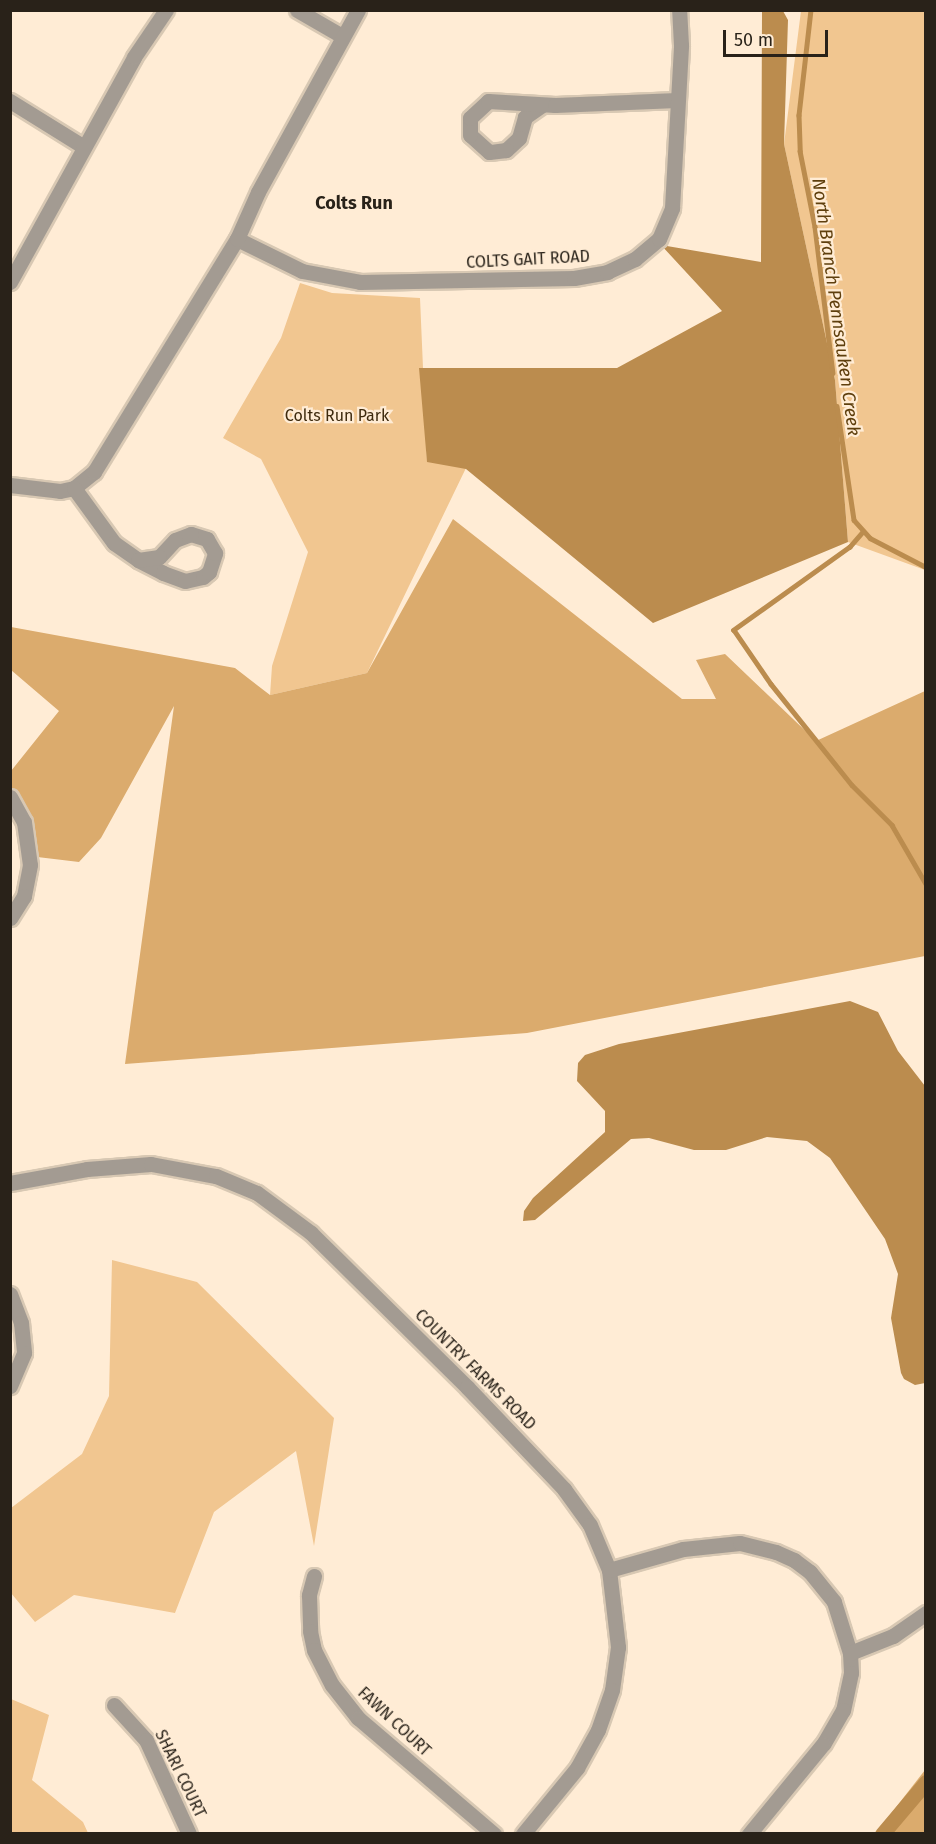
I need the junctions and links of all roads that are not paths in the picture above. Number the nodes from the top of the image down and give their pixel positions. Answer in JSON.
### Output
{"nodes":[{"id":1,"x":166,"y":10,"type":"edge"},
{"id":2,"x":297,"y":10,"type":"edge"},
{"id":3,"x":358,"y":10,"type":"edge"},
{"id":4,"x":679,"y":10,"type":"edge"},
{"id":5,"x":342,"y":36,"type":"junction"},
{"id":6,"x":677,"y":100,"type":"junction"},
{"id":7,"x":10,"y":101,"type":"edge"},
{"id":8,"x":542,"y":105,"type":"junction"},
{"id":9,"x":84,"y":147,"type":"junction"},
{"id":10,"x":237,"y":239,"type":"junction"},
{"id":11,"x":10,"y":282,"type":"edge"},
{"id":12,"x":10,"y":485,"type":"edge"},
{"id":13,"x":74,"y":488,"type":"junction"},
{"id":14,"x":138,"y":560,"type":"junction"},
{"id":15,"x":10,"y":797,"type":"edge"},
{"id":16,"x":10,"y":918,"type":"edge"},
{"id":17,"x":10,"y":1183,"type":"edge"},
{"id":18,"x":10,"y":1294,"type":"edge"},
{"id":19,"x":10,"y":1386,"type":"edge"},
{"id":20,"x":609,"y":1570,"type":"junction"},
{"id":21,"x":314,"y":1576,"type":"dead end"},
{"id":22,"x":926,"y":1613,"type":"edge"},
{"id":23,"x":850,"y":1653,"type":"junction"},
{"id":24,"x":114,"y":1705,"type":"dead end"},
{"id":25,"x":189,"y":1833,"type":"edge"},
{"id":26,"x":494,"y":1833,"type":"edge"},
{"id":27,"x":523,"y":1833,"type":"edge"},
{"id":28,"x":749,"y":1833,"type":"edge"}],
"edges":[{"from":1,"to":9,"type":"street"},
{"from":2,"to":5,"type":"street"},
{"from":3,"to":5,"type":"street"},
{"from":4,"to":6,"type":"street","name":"COLTS GAIT ROAD"},
{"from":5,"to":10,"type":"street"},
{"from":6,"to":8,"type":"street"},
{"from":6,"to":10,"type":"street","name":"COLTS GAIT ROAD"},
{"from":7,"to":9,"type":"street"},
{"from":8,"to":8,"type":"street"},
{"from":9,"to":11,"type":"street"},
{"from":10,"to":13,"type":"street"},
{"from":12,"to":13,"type":"street"},
{"from":13,"to":14,"type":"street"},
{"from":14,"to":14,"type":"street"},
{"from":15,"to":16,"type":"street"},
{"from":17,"to":20,"type":"street","name":"COUNTRY FARMS ROAD"},
{"from":18,"to":19,"type":"street"},
{"from":20,"to":23,"type":"street"},
{"from":20,"to":27,"type":"street","name":"COUNTRY FARMS ROAD"},
{"from":21,"to":26,"type":"street","name":"FAWN COURT"},
{"from":22,"to":23,"type":"street"},
{"from":23,"to":28,"type":"street"},
{"from":24,"to":25,"type":"street","name":"SHARI COURT"}]}
